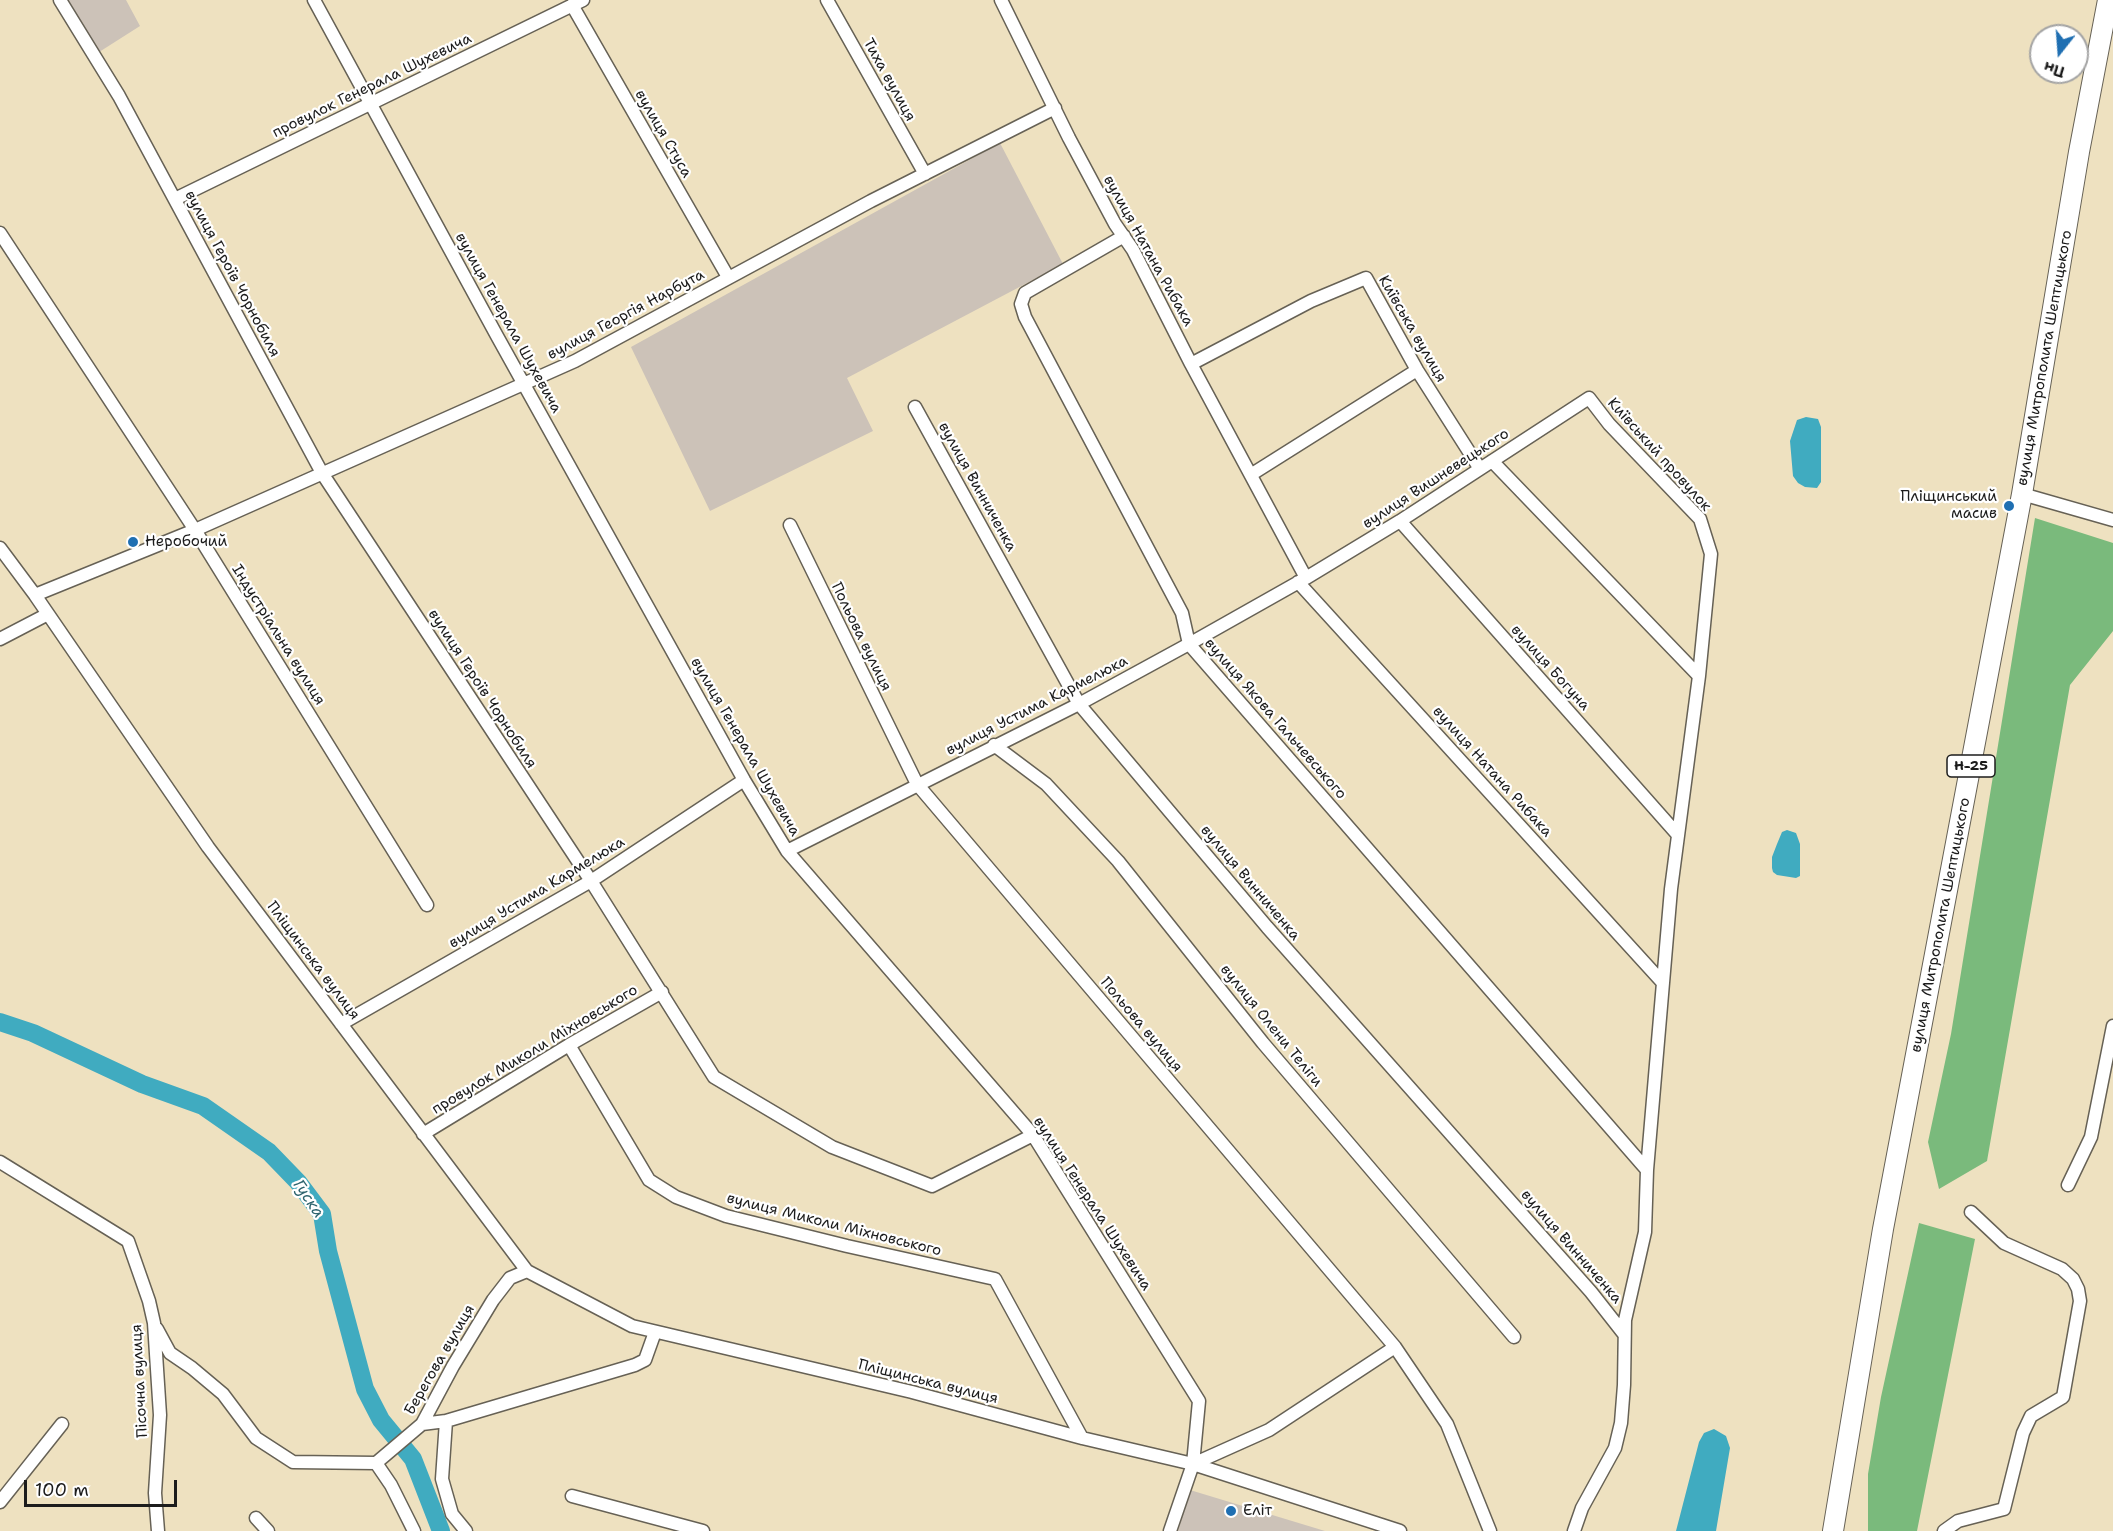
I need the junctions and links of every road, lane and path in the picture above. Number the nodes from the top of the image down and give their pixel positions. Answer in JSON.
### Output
{"nodes":[{"id":1,"x":60,"y":0,"type":"edge"},
{"id":2,"x":314,"y":0,"type":"edge"},
{"id":3,"x":828,"y":0,"type":"edge"},
{"id":4,"x":1001,"y":0,"type":"edge"},
{"id":5,"x":2108,"y":0,"type":"edge"},
{"id":6,"x":578,"y":3,"type":"edge"},
{"id":7,"x":370,"y":103,"type":"junction"},
{"id":8,"x":1055,"y":108,"type":"junction"},
{"id":9,"x":925,"y":174,"type":"junction"},
{"id":10,"x":175,"y":198,"type":"junction"},
{"id":11,"x":0,"y":232,"type":"edge"},
{"id":12,"x":1124,"y":236,"type":"junction"},
{"id":13,"x":728,"y":277,"type":"junction"},
{"id":14,"x":1191,"y":364,"type":"junction"},
{"id":15,"x":1417,"y":370,"type":"junction"},
{"id":16,"x":525,"y":384,"type":"junction"},
{"id":17,"x":1589,"y":398,"type":"joint"},
{"id":18,"x":915,"y":407,"type":"dead end"},
{"id":19,"x":1492,"y":461,"type":"junction"},
{"id":20,"x":1480,"y":469,"type":"junction"},
{"id":21,"x":322,"y":473,"type":"junction"},
{"id":22,"x":1252,"y":474,"type":"junction"},
{"id":23,"x":2022,"y":494,"type":"junction"},
{"id":24,"x":2113,"y":520,"type":"edge"},
{"id":25,"x":1400,"y":521,"type":"junction"},
{"id":26,"x":790,"y":525,"type":"dead end"},
{"id":27,"x":195,"y":530,"type":"junction"},
{"id":28,"x":0,"y":548,"type":"edge"},
{"id":29,"x":1302,"y":580,"type":"junction"},
{"id":30,"x":35,"y":595,"type":"junction"},
{"id":31,"x":48,"y":614,"type":"junction"},
{"id":32,"x":0,"y":639,"type":"edge"},
{"id":33,"x":1190,"y":644,"type":"junction"},
{"id":34,"x":1699,"y":676,"type":"junction"},
{"id":35,"x":1079,"y":704,"type":"junction"},
{"id":36,"x":994,"y":745,"type":"junction"},
{"id":37,"x":744,"y":780,"type":"junction"},
{"id":38,"x":917,"y":784,"type":"junction"},
{"id":39,"x":1678,"y":834,"type":"junction"},
{"id":40,"x":787,"y":851,"type":"junction"},
{"id":41,"x":591,"y":881,"type":"junction"},
{"id":42,"x":427,"y":905,"type":"dead end"},
{"id":43,"x":1663,"y":982,"type":"junction"},
{"id":44,"x":662,"y":992,"type":"junction"},
{"id":45,"x":341,"y":1024,"type":"junction"},
{"id":46,"x":2113,"y":1026,"type":"edge"},
{"id":47,"x":568,"y":1045,"type":"junction"},
{"id":48,"x":423,"y":1134,"type":"junction"},
{"id":49,"x":1033,"y":1135,"type":"junction"},
{"id":50,"x":0,"y":1162,"type":"edge"},
{"id":51,"x":1647,"y":1170,"type":"junction"},
{"id":52,"x":2068,"y":1185,"type":"dead end"},
{"id":53,"x":1971,"y":1212,"type":"dead end"},
{"id":54,"x":527,"y":1271,"type":"junction"},
{"id":55,"x":154,"y":1323,"type":"junction"},
{"id":56,"x":655,"y":1332,"type":"junction"},
{"id":57,"x":1624,"y":1334,"type":"junction"},
{"id":58,"x":1514,"y":1337,"type":"dead end"},
{"id":59,"x":1395,"y":1347,"type":"junction"},
{"id":60,"x":446,"y":1421,"type":"junction"},
{"id":61,"x":62,"y":1424,"type":"dead end"},
{"id":62,"x":422,"y":1424,"type":"junction"},
{"id":63,"x":1082,"y":1438,"type":"junction"},
{"id":64,"x":376,"y":1463,"type":"junction"},
{"id":65,"x":1193,"y":1464,"type":"junction"},
{"id":66,"x":572,"y":1496,"type":"dead end"},
{"id":67,"x":0,"y":1502,"type":"edge"},
{"id":68,"x":256,"y":1518,"type":"dead end"},
{"id":69,"x":158,"y":1531,"type":"edge"},
{"id":70,"x":268,"y":1531,"type":"edge"},
{"id":71,"x":414,"y":1531,"type":"edge"},
{"id":72,"x":466,"y":1531,"type":"edge"},
{"id":73,"x":703,"y":1531,"type":"edge"},
{"id":74,"x":1170,"y":1531,"type":"edge"},
{"id":75,"x":1400,"y":1531,"type":"edge"},
{"id":76,"x":1490,"y":1531,"type":"edge"},
{"id":77,"x":1574,"y":1531,"type":"edge"},
{"id":78,"x":1833,"y":1531,"type":"edge"},
{"id":79,"x":1944,"y":1531,"type":"edge"}],
"edges":[{"from":1,"to":10,"type":"street","name":"вулиця Героїв Чорнобиля"},
{"from":2,"to":7,"type":"street","name":"вулиця Генерала Шухевича"},
{"from":3,"to":9,"type":"street","name":"Тиха вулиця"},
{"from":4,"to":8,"type":"street","name":"вулиця Натана Рибака"},
{"from":5,"to":23,"type":"main road","name":"вулиця Митрополита Шептицького","number":"Н-25"},
{"from":6,"to":7,"type":"street","name":"провулок Генерала Шухевича"},
{"from":6,"to":13,"type":"street","name":"вулиця Стуса"},
{"from":7,"to":10,"type":"street","name":"провулок Генерала Шухевича"},
{"from":7,"to":16,"type":"street","name":"вулиця Генерала Шухевича"},
{"from":8,"to":9,"type":"street","name":"вулиця Георгія Нарбута"},
{"from":8,"to":12,"type":"street","name":"вулиця Натана Рибака"},
{"from":9,"to":13,"type":"street","name":"вулиця Георгія Нарбута"},
{"from":10,"to":21,"type":"street","name":"вулиця Героїв Чорнобиля"},
{"from":11,"to":27,"type":"street","name":"Індустріальна вулиця"},
{"from":12,"to":14,"type":"street","name":"вулиця Натана Рибака"},
{"from":12,"to":33,"type":"street","name":"вулиця Якова Гальчевського"},
{"from":13,"to":16,"type":"street","name":"вулиця Георгія Нарбута"},
{"from":14,"to":15,"type":"street","name":"Київська вулиця"},
{"from":14,"to":22,"type":"street","name":"вулиця Натана Рибака"},
{"from":15,"to":20,"type":"street","name":"Київська вулиця"},
{"from":15,"to":22,"type":"street"},
{"from":16,"to":21,"type":"street","name":"вулиця Георгія Нарбута"},
{"from":16,"to":37,"type":"street","name":"вулиця Генерала Шухевича"},
{"from":17,"to":19,"type":"street","name":"вулиця Вишневецького"},
{"from":17,"to":34,"type":"street","name":"Київський провулок"},
{"from":18,"to":35,"type":"street","name":"вулиця Винниченка"},
{"from":19,"to":20,"type":"street","name":"вулиця Вишневецького"},
{"from":19,"to":34,"type":"street"},
{"from":20,"to":25,"type":"street","name":"вулиця Вишневецького"},
{"from":21,"to":27,"type":"street","name":"вулиця Георгія Нарбута"},
{"from":21,"to":41,"type":"street","name":"вулиця Героїв Чорнобиля"},
{"from":22,"to":29,"type":"street","name":"вулиця Натана Рибака"},
{"from":23,"to":24,"type":"street"},
{"from":23,"to":78,"type":"main road","name":"вулиця Митрополита Шептицького","number":"Н-25"},
{"from":25,"to":29,"type":"street","name":"вулиця Вишневецького"},
{"from":25,"to":39,"type":"street","name":"вулиця Богуна"},
{"from":26,"to":38,"type":"street","name":"Польова вулиця"},
{"from":27,"to":30,"type":"street","name":"вулиця Георгія Нарбута"},
{"from":27,"to":42,"type":"street","name":"Індустріальна вулиця"},
{"from":28,"to":30,"type":"street","name":"Пліщинська вулиця"},
{"from":29,"to":33,"type":"street","name":"вулиця Устима Кармелюка"},
{"from":29,"to":43,"type":"street","name":"вулиця Натана Рибака"},
{"from":30,"to":31,"type":"street","name":"Пліщинська вулиця"},
{"from":31,"to":32,"type":"street"},
{"from":31,"to":45,"type":"street","name":"Пліщинська вулиця"},
{"from":33,"to":35,"type":"street","name":"вулиця Устима Кармелюка"},
{"from":33,"to":51,"type":"street","name":"вулиця Якова Гальчевського"},
{"from":34,"to":39,"type":"street","name":"Київський провулок"},
{"from":35,"to":36,"type":"street","name":"вулиця Устима Кармелюка"},
{"from":35,"to":57,"type":"street","name":"вулиця Винниченка"},
{"from":36,"to":38,"type":"street","name":"вулиця Устима Кармелюка"},
{"from":36,"to":58,"type":"street","name":"вулиця Олени Теліги"},
{"from":37,"to":40,"type":"street","name":"вулиця Генерала Шухевича"},
{"from":37,"to":41,"type":"street","name":"вулиця Устима Кармелюка"},
{"from":38,"to":40,"type":"street","name":"вулиця Устима Кармелюка"},
{"from":38,"to":59,"type":"street","name":"Польова вулиця"},
{"from":39,"to":43,"type":"street","name":"Київський провулок"},
{"from":40,"to":49,"type":"street","name":"вулиця Генерала Шухевича"},
{"from":41,"to":44,"type":"street","name":"вулиця Героїв Чорнобиля"},
{"from":41,"to":45,"type":"street","name":"вулиця Устима Кармелюка"},
{"from":43,"to":51,"type":"street","name":"Київський провулок"},
{"from":44,"to":47,"type":"street","name":"провулок Миколи Міхновського"},
{"from":44,"to":49,"type":"street","name":"вулиця Героїв Чорнобиля"},
{"from":45,"to":48,"type":"street","name":"Пліщинська вулиця"},
{"from":46,"to":52,"type":"street"},
{"from":47,"to":48,"type":"street","name":"провулок Миколи Міхновського"},
{"from":47,"to":63,"type":"street","name":"вулиця Миколи Міхновського"},
{"from":48,"to":54,"type":"street","name":"Пліщинська вулиця"},
{"from":49,"to":65,"type":"street","name":"вулиця Генерала Шухевича"},
{"from":50,"to":55,"type":"street","name":"Пісочна вулиця"},
{"from":51,"to":57,"type":"street","name":"Київський провулок"},
{"from":53,"to":79,"type":"street"},
{"from":54,"to":56,"type":"street","name":"Пліщинська вулиця"},
{"from":54,"to":62,"type":"street","name":"Берегова вулиця"},
{"from":55,"to":64,"type":"street"},
{"from":55,"to":69,"type":"street","name":"Пісочна вулиця"},
{"from":56,"to":60,"type":"street"},
{"from":56,"to":63,"type":"street","name":"Пліщинська вулиця"},
{"from":57,"to":77,"type":"street","name":"Київський провулок"},
{"from":59,"to":65,"type":"street"},
{"from":59,"to":76,"type":"street","name":"Польова вулиця"},
{"from":60,"to":62,"type":"street"},
{"from":60,"to":72,"type":"street"},
{"from":61,"to":67,"type":"street"},
{"from":62,"to":64,"type":"street","name":"Берегова вулиця"},
{"from":63,"to":65,"type":"street","name":"Пліщинська вулиця"},
{"from":64,"to":71,"type":"street"},
{"from":65,"to":74,"type":"street"},
{"from":65,"to":75,"type":"street","name":"Пліщинська вулиця"},
{"from":66,"to":73,"type":"street"},
{"from":68,"to":70,"type":"street"}]}
